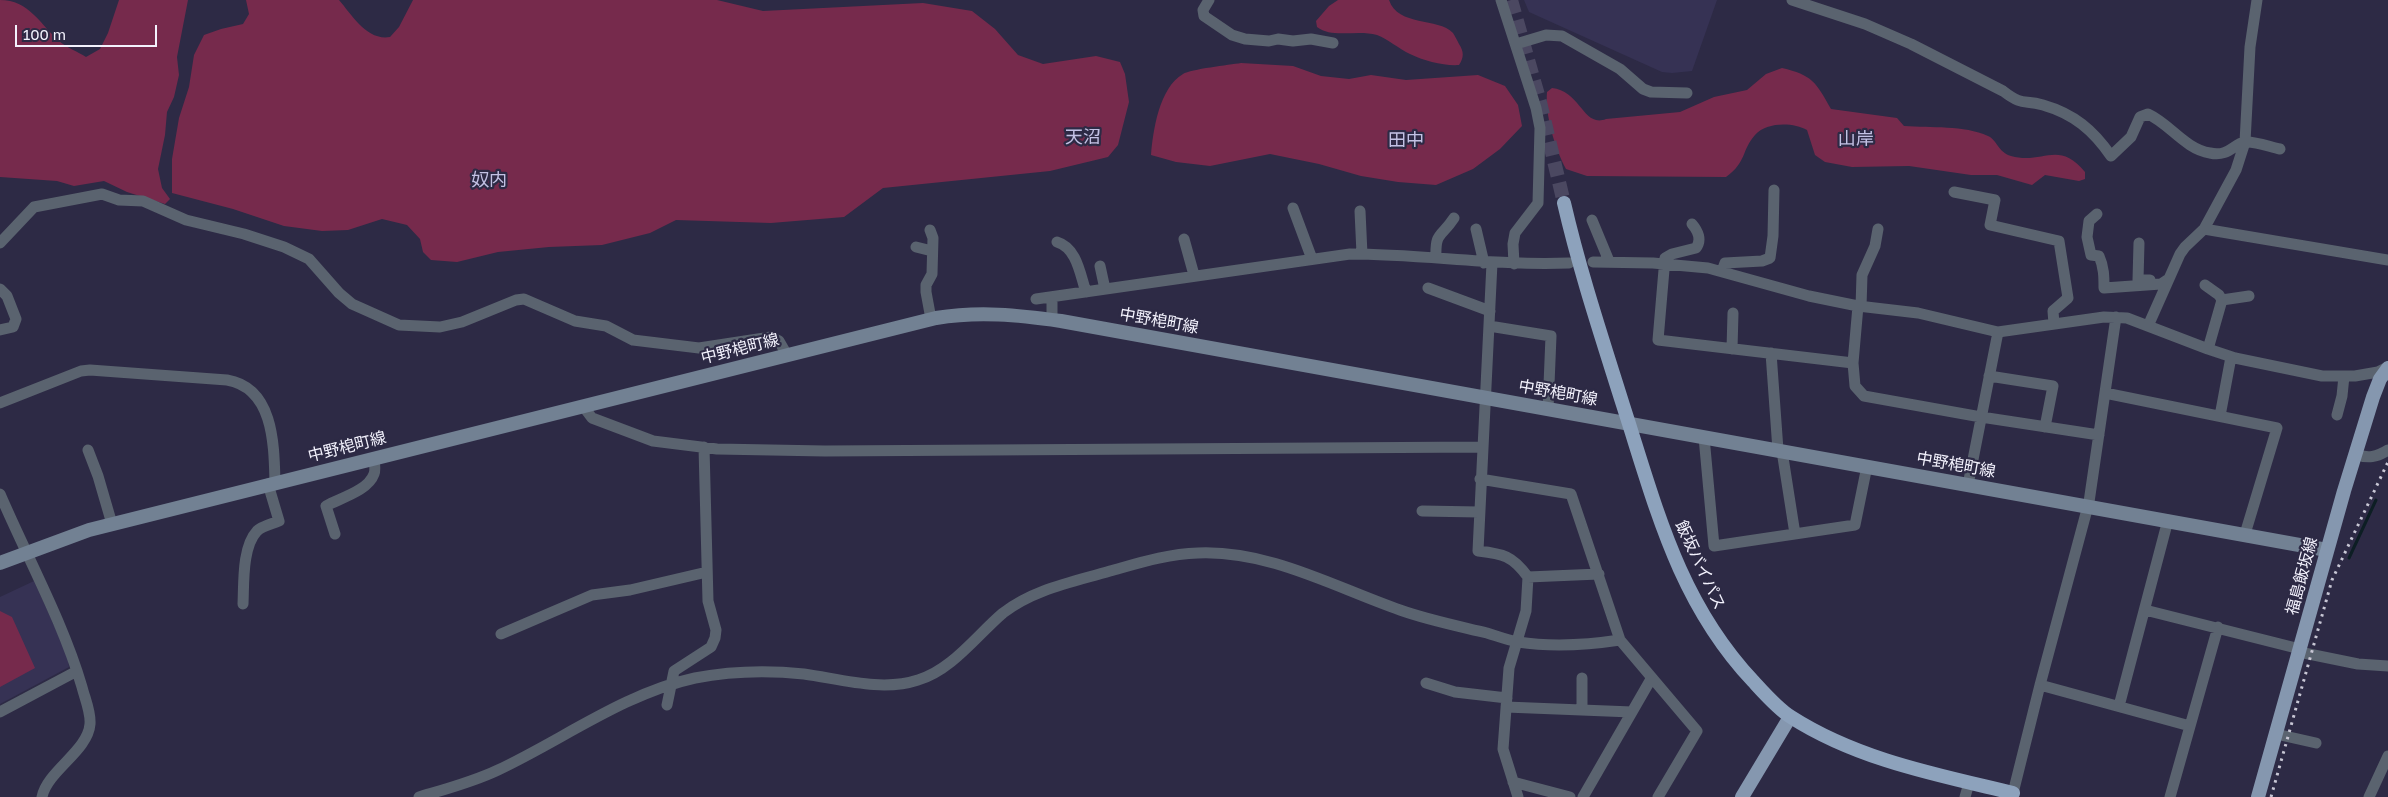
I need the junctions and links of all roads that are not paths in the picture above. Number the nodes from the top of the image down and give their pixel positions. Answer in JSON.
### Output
{"nodes":[{"id":1,"x":1209,"y":0,"type":"edge"},
{"id":2,"x":1501,"y":0,"type":"edge"},
{"id":3,"x":1792,"y":0,"type":"edge"},
{"id":4,"x":2257,"y":0,"type":"edge"},
{"id":5,"x":1333,"y":43,"type":"dead end"},
{"id":6,"x":1516,"y":44,"type":"junction"},
{"id":7,"x":1687,"y":93,"type":"dead end"},
{"id":8,"x":2245,"y":142,"type":"junction"},
{"id":9,"x":2280,"y":149,"type":"dead end"},
{"id":10,"x":1774,"y":190,"type":"dead end"},
{"id":11,"x":1954,"y":192,"type":"dead end"},
{"id":12,"x":1564,"y":203,"type":"tunnel mouth"},
{"id":13,"x":1294,"y":208,"type":"dead end"},
{"id":14,"x":1360,"y":211,"type":"dead end"},
{"id":15,"x":2097,"y":214,"type":"dead end"},
{"id":16,"x":1454,"y":218,"type":"dead end"},
{"id":17,"x":1592,"y":220,"type":"dead end"},
{"id":18,"x":1692,"y":224,"type":"dead end"},
{"id":19,"x":1476,"y":229,"type":"dead end"},
{"id":20,"x":1878,"y":229,"type":"dead end"},
{"id":21,"x":2204,"y":229,"type":"junction"},
{"id":22,"x":930,"y":230,"type":"dead end"},
{"id":23,"x":1184,"y":239,"type":"dead end"},
{"id":24,"x":1057,"y":242,"type":"dead end"},
{"id":25,"x":0,"y":243,"type":"edge"},
{"id":26,"x":2139,"y":243,"type":"dead end"},
{"id":27,"x":916,"y":247,"type":"dead end"},
{"id":28,"x":932,"y":251,"type":"junction"},
{"id":29,"x":1362,"y":254,"type":"junction"},
{"id":30,"x":1436,"y":258,"type":"junction"},
{"id":31,"x":1312,"y":259,"type":"junction"},
{"id":32,"x":2388,"y":260,"type":"edge"},
{"id":33,"x":1609,"y":261,"type":"junction"},
{"id":34,"x":1593,"y":262,"type":"dead end"},
{"id":35,"x":1488,"y":263,"type":"junction"},
{"id":36,"x":1569,"y":263,"type":"dead end"},
{"id":37,"x":1514,"y":264,"type":"junction"},
{"id":38,"x":1664,"y":264,"type":"junction"},
{"id":39,"x":1100,"y":266,"type":"dead end"},
{"id":40,"x":1722,"y":271,"type":"junction"},
{"id":41,"x":1194,"y":275,"type":"junction"},
{"id":42,"x":2168,"y":280,"type":"junction"},
{"id":43,"x":2205,"y":285,"type":"dead end"},
{"id":44,"x":1428,"y":288,"type":"dead end"},
{"id":45,"x":0,"y":289,"type":"edge"},
{"id":46,"x":1105,"y":289,"type":"junction"},
{"id":47,"x":1086,"y":292,"type":"junction"},
{"id":48,"x":2249,"y":296,"type":"dead end"},
{"id":49,"x":1052,"y":297,"type":"junction"},
{"id":50,"x":1036,"y":299,"type":"dead end"},
{"id":51,"x":2222,"y":300,"type":"junction"},
{"id":52,"x":1859,"y":306,"type":"junction"},
{"id":53,"x":1490,"y":311,"type":"junction"},
{"id":54,"x":1733,"y":313,"type":"dead end"},
{"id":55,"x":2116,"y":317,"type":"junction"},
{"id":56,"x":931,"y":319,"type":"junction"},
{"id":57,"x":1052,"y":319,"type":"junction"},
{"id":58,"x":2054,"y":324,"type":"junction"},
{"id":59,"x":1489,"y":326,"type":"junction"},
{"id":60,"x":2148,"y":326,"type":"junction"},
{"id":61,"x":0,"y":330,"type":"edge"},
{"id":62,"x":1998,"y":332,"type":"junction"},
{"id":63,"x":1732,"y":349,"type":"junction"},
{"id":64,"x":2208,"y":350,"type":"junction"},
{"id":65,"x":1771,"y":353,"type":"junction"},
{"id":66,"x":786,"y":355,"type":"junction"},
{"id":67,"x":2231,"y":356,"type":"junction"},
{"id":68,"x":1853,"y":363,"type":"junction"},
{"id":69,"x":2388,"y":368,"type":"edge"},
{"id":70,"x":1989,"y":376,"type":"junction"},
{"id":71,"x":2344,"y":376,"type":"junction"},
{"id":72,"x":2105,"y":393,"type":"junction"},
{"id":73,"x":1485,"y":397,"type":"junction"},
{"id":74,"x":0,"y":402,"type":"edge"},
{"id":75,"x":583,"y":406,"type":"junction"},
{"id":76,"x":1548,"y":409,"type":"junction"},
{"id":77,"x":2336,"y":415,"type":"dead end"},
{"id":78,"x":2220,"y":416,"type":"junction"},
{"id":79,"x":1981,"y":417,"type":"junction"},
{"id":80,"x":1629,"y":424,"type":"junction"},
{"id":81,"x":2045,"y":427,"type":"junction"},
{"id":82,"x":2099,"y":435,"type":"junction"},
{"id":83,"x":1704,"y":437,"type":"junction"},
{"id":84,"x":1482,"y":446,"type":"junction"},
{"id":85,"x":704,"y":447,"type":"junction"},
{"id":86,"x":88,"y":450,"type":"dead end"},
{"id":87,"x":2388,"y":450,"type":"edge"},
{"id":88,"x":1780,"y":451,"type":"junction"},
{"id":89,"x":2355,"y":454,"type":"junction"},
{"id":90,"x":374,"y":458,"type":"junction"},
{"id":91,"x":1866,"y":466,"type":"junction"},
{"id":92,"x":1480,"y":479,"type":"junction"},
{"id":93,"x":272,"y":484,"type":"junction"},
{"id":94,"x":1968,"y":485,"type":"junction"},
{"id":95,"x":0,"y":494,"type":"edge"},
{"id":96,"x":2087,"y":506,"type":"junction"},
{"id":97,"x":1422,"y":511,"type":"dead end"},
{"id":98,"x":1479,"y":512,"type":"junction"},
{"id":99,"x":2168,"y":520,"type":"junction"},
{"id":100,"x":112,"y":524,"type":"junction"},
{"id":101,"x":335,"y":534,"type":"dead end"},
{"id":102,"x":1795,"y":534,"type":"junction"},
{"id":103,"x":2245,"y":534,"type":"junction"},
{"id":104,"x":2327,"y":550,"type":"junction"},
{"id":105,"x":25,"y":553,"type":"junction"},
{"id":106,"x":0,"y":563,"type":"edge"},
{"id":107,"x":707,"y":572,"type":"junction"},
{"id":108,"x":1599,"y":574,"type":"junction"},
{"id":109,"x":1528,"y":577,"type":"junction"},
{"id":110,"x":243,"y":604,"type":"dead end"},
{"id":111,"x":2145,"y":610,"type":"junction"},
{"id":112,"x":2218,"y":627,"type":"junction"},
{"id":113,"x":501,"y":634,"type":"dead end"},
{"id":114,"x":1620,"y":640,"type":"junction"},
{"id":115,"x":1517,"y":642,"type":"junction"},
{"id":116,"x":2300,"y":650,"type":"junction"},
{"id":117,"x":2388,"y":666,"type":"edge"},
{"id":118,"x":77,"y":671,"type":"junction"},
{"id":119,"x":1582,"y":678,"type":"dead end"},
{"id":120,"x":1651,"y":678,"type":"junction"},
{"id":121,"x":1426,"y":683,"type":"dead end"},
{"id":122,"x":671,"y":684,"type":"junction"},
{"id":123,"x":2040,"y":685,"type":"junction"},
{"id":124,"x":1507,"y":703,"type":"junction"},
{"id":125,"x":667,"y":705,"type":"dead end"},
{"id":126,"x":2119,"y":706,"type":"junction"},
{"id":127,"x":1582,"y":710,"type":"junction"},
{"id":128,"x":0,"y":712,"type":"edge"},
{"id":129,"x":1632,"y":712,"type":"junction"},
{"id":130,"x":1790,"y":716,"type":"junction"},
{"id":131,"x":2190,"y":726,"type":"junction"},
{"id":132,"x":2276,"y":734,"type":"junction"},
{"id":133,"x":2316,"y":742,"type":"dead end"},
{"id":134,"x":2388,"y":756,"type":"edge"},
{"id":135,"x":1513,"y":782,"type":"junction"},
{"id":136,"x":1969,"y":783,"type":"junction"},
{"id":137,"x":2013,"y":795,"type":"edge"},
{"id":138,"x":42,"y":797,"type":"edge"},
{"id":139,"x":419,"y":797,"type":"edge"},
{"id":140,"x":1518,"y":797,"type":"edge"},
{"id":141,"x":1570,"y":797,"type":"edge"},
{"id":142,"x":1582,"y":797,"type":"edge"},
{"id":143,"x":1658,"y":797,"type":"edge"},
{"id":144,"x":1742,"y":797,"type":"edge"},
{"id":145,"x":1965,"y":797,"type":"edge"},
{"id":146,"x":2170,"y":797,"type":"edge"},
{"id":147,"x":2258,"y":797,"type":"edge"},
{"id":148,"x":2369,"y":797,"type":"edge"}],
"edges":[{"from":1,"to":5,"type":"street"},
{"from":2,"to":6,"type":"street"},
{"from":3,"to":8,"type":"street"},
{"from":4,"to":8,"type":"street"},
{"from":6,"to":7,"type":"street"},
{"from":6,"to":37,"type":"street"},
{"from":8,"to":9,"type":"street"},
{"from":8,"to":21,"type":"street"},
{"from":10,"to":40,"type":"street"},
{"from":11,"to":58,"type":"street"},
{"from":12,"to":80,"type":"highway","name":"飯坂バイパス"},
{"from":13,"to":31,"type":"street"},
{"from":14,"to":29,"type":"street"},
{"from":15,"to":42,"type":"street"},
{"from":16,"to":30,"type":"street"},
{"from":17,"to":33,"type":"street"},
{"from":18,"to":38,"type":"street"},
{"from":19,"to":35,"type":"street"},
{"from":20,"to":52,"type":"street"},
{"from":21,"to":32,"type":"street"},
{"from":21,"to":42,"type":"street"},
{"from":22,"to":28,"type":"street"},
{"from":23,"to":41,"type":"street"},
{"from":24,"to":47,"type":"street"},
{"from":25,"to":66,"type":"street"},
{"from":26,"to":42,"type":"street"},
{"from":27,"to":28,"type":"street"},
{"from":28,"to":56,"type":"street"},
{"from":29,"to":30,"type":"street"},
{"from":29,"to":31,"type":"street"},
{"from":30,"to":35,"type":"street"},
{"from":31,"to":41,"type":"street"},
{"from":33,"to":34,"type":"street"},
{"from":33,"to":38,"type":"street"},
{"from":35,"to":37,"type":"street"},
{"from":35,"to":53,"type":"street"},
{"from":36,"to":37,"type":"street"},
{"from":38,"to":40,"type":"street"},
{"from":38,"to":63,"type":"street"},
{"from":39,"to":46,"type":"street"},
{"from":40,"to":52,"type":"street"},
{"from":41,"to":46,"type":"street"},
{"from":42,"to":60,"type":"street"},
{"from":43,"to":51,"type":"street"},
{"from":44,"to":53,"type":"street"},
{"from":45,"to":61,"type":"street"},
{"from":46,"to":47,"type":"street"},
{"from":47,"to":49,"type":"street"},
{"from":48,"to":51,"type":"street"},
{"from":49,"to":50,"type":"street"},
{"from":49,"to":57,"type":"street"},
{"from":51,"to":64,"type":"street"},
{"from":52,"to":62,"type":"street"},
{"from":52,"to":68,"type":"street"},
{"from":53,"to":59,"type":"street"},
{"from":54,"to":63,"type":"street"},
{"from":55,"to":58,"type":"street"},
{"from":55,"to":60,"type":"street"},
{"from":55,"to":72,"type":"street"},
{"from":56,"to":57,"type":"main road","name":"中野梍町線"},
{"from":56,"to":66,"type":"main road","name":"中野梍町線"},
{"from":57,"to":73,"type":"main road","name":"中野梍町線"},
{"from":58,"to":62,"type":"street"},
{"from":59,"to":73,"type":"street"},
{"from":59,"to":76,"type":"street"},
{"from":60,"to":64,"type":"street"},
{"from":62,"to":70,"type":"street"},
{"from":63,"to":65,"type":"street"},
{"from":64,"to":67,"type":"street"},
{"from":65,"to":68,"type":"street"},
{"from":65,"to":88,"type":"street"},
{"from":66,"to":75,"type":"main road","name":"中野梍町線"},
{"from":67,"to":71,"type":"street"},
{"from":67,"to":78,"type":"street"},
{"from":68,"to":79,"type":"street"},
{"from":69,"to":71,"type":"street"},
{"from":69,"to":89,"type":"main road","name":"福島飯坂線"},
{"from":70,"to":79,"type":"street"},
{"from":70,"to":81,"type":"street"},
{"from":71,"to":77,"type":"street"},
{"from":72,"to":78,"type":"street"},
{"from":72,"to":82,"type":"street"},
{"from":73,"to":76,"type":"main road","name":"中野梍町線"},
{"from":73,"to":84,"type":"street"},
{"from":74,"to":93,"type":"street"},
{"from":75,"to":85,"type":"street"},
{"from":75,"to":90,"type":"main road","name":"中野梍町線"},
{"from":76,"to":80,"type":"main road","name":"中野梍町線"},
{"from":78,"to":103,"type":"street"},
{"from":79,"to":81,"type":"street"},
{"from":79,"to":94,"type":"street"},
{"from":80,"to":83,"type":"main road","name":"中野梍町線"},
{"from":80,"to":130,"type":"highway","name":"飯坂バイパス"},
{"from":81,"to":82,"type":"street"},
{"from":82,"to":96,"type":"street"},
{"from":83,"to":88,"type":"main road","name":"中野梍町線"},
{"from":83,"to":102,"type":"street"},
{"from":84,"to":85,"type":"street"},
{"from":84,"to":92,"type":"street"},
{"from":85,"to":107,"type":"street"},
{"from":86,"to":100,"type":"street"},
{"from":87,"to":89,"type":"street"},
{"from":88,"to":91,"type":"main road","name":"中野梍町線"},
{"from":88,"to":102,"type":"street"},
{"from":89,"to":104,"type":"main road","name":"福島飯坂線"},
{"from":90,"to":93,"type":"main road","name":"中野梍町線"},
{"from":90,"to":101,"type":"street"},
{"from":91,"to":94,"type":"main road","name":"中野梍町線"},
{"from":91,"to":102,"type":"street"},
{"from":92,"to":98,"type":"street"},
{"from":92,"to":108,"type":"street"},
{"from":93,"to":100,"type":"main road","name":"中野梍町線"},
{"from":93,"to":110,"type":"street"},
{"from":94,"to":96,"type":"main road","name":"中野梍町線"},
{"from":95,"to":105,"type":"street"},
{"from":96,"to":99,"type":"main road","name":"中野梍町線"},
{"from":96,"to":123,"type":"street"},
{"from":97,"to":98,"type":"street"},
{"from":98,"to":109,"type":"street"},
{"from":99,"to":103,"type":"main road","name":"中野梍町線"},
{"from":99,"to":111,"type":"street"},
{"from":100,"to":105,"type":"main road","name":"中野梍町線"},
{"from":103,"to":104,"type":"main road","name":"中野梍町線"},
{"from":104,"to":116,"type":"main road","name":"福島飯坂線"},
{"from":105,"to":106,"type":"main road","name":"中野梍町線"},
{"from":105,"to":118,"type":"street"},
{"from":107,"to":113,"type":"street"},
{"from":107,"to":122,"type":"street"},
{"from":108,"to":109,"type":"street"},
{"from":108,"to":114,"type":"street"},
{"from":109,"to":115,"type":"street"},
{"from":111,"to":112,"type":"street"},
{"from":111,"to":126,"type":"street"},
{"from":112,"to":116,"type":"street"},
{"from":112,"to":131,"type":"street"},
{"from":114,"to":115,"type":"street"},
{"from":114,"to":120,"type":"street"},
{"from":115,"to":122,"type":"street"},
{"from":115,"to":124,"type":"street"},
{"from":116,"to":117,"type":"street"},
{"from":116,"to":132,"type":"main road","name":"福島飯坂線"},
{"from":118,"to":128,"type":"street"},
{"from":118,"to":138,"type":"street"},
{"from":119,"to":127,"type":"street"},
{"from":120,"to":129,"type":"street"},
{"from":120,"to":143,"type":"street"},
{"from":121,"to":124,"type":"street"},
{"from":122,"to":125,"type":"street"},
{"from":122,"to":139,"type":"street"},
{"from":123,"to":126,"type":"street"},
{"from":123,"to":137,"type":"street"},
{"from":124,"to":127,"type":"street"},
{"from":124,"to":135,"type":"street"},
{"from":126,"to":131,"type":"street"},
{"from":127,"to":129,"type":"street"},
{"from":129,"to":142,"type":"street"},
{"from":130,"to":136,"type":"highway","name":"飯坂バイパス"},
{"from":130,"to":144,"type":"main road"},
{"from":131,"to":146,"type":"street"},
{"from":132,"to":133,"type":"street"},
{"from":132,"to":147,"type":"main road","name":"福島飯坂線"},
{"from":134,"to":148,"type":"street"},
{"from":135,"to":140,"type":"street"},
{"from":135,"to":141,"type":"street"},
{"from":136,"to":137,"type":"highway","name":"飯坂バイパス"},
{"from":136,"to":145,"type":"street"}]}
